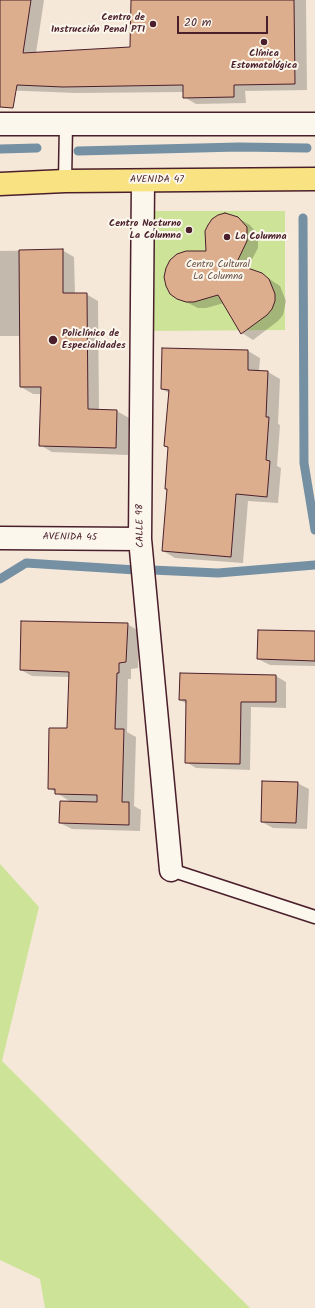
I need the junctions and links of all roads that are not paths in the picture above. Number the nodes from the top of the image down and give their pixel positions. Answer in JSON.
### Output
{"nodes":[{"id":1,"x":0,"y":124,"type":"edge"},
{"id":2,"x":66,"y":124,"type":"junction"},
{"id":3,"x":315,"y":124,"type":"edge"},
{"id":4,"x":315,"y":179,"type":"edge"},
{"id":5,"x":65,"y":181,"type":"junction"},
{"id":6,"x":143,"y":181,"type":"junction"},
{"id":7,"x":0,"y":184,"type":"edge"},
{"id":8,"x":0,"y":538,"type":"edge"},
{"id":9,"x":140,"y":539,"type":"junction"},
{"id":10,"x":171,"y":870,"type":"joint"},
{"id":11,"x":315,"y":917,"type":"edge"}],
"edges":[{"from":1,"to":2,"type":"street"},
{"from":2,"to":3,"type":"street"},
{"from":2,"to":5,"type":"lane"},
{"from":4,"to":6,"type":"main road","name":"AVENIDA 47"},
{"from":5,"to":6,"type":"main road","name":"AVENIDA 47"},
{"from":5,"to":7,"type":"main road","name":"AVENIDA 47"},
{"from":6,"to":9,"type":"street","name":"CALLE 98"},
{"from":8,"to":9,"type":"street","name":"AVENIDA 45"},
{"from":9,"to":10,"type":"street","name":"CALLE 98"},
{"from":10,"to":11,"type":"lane"}]}
